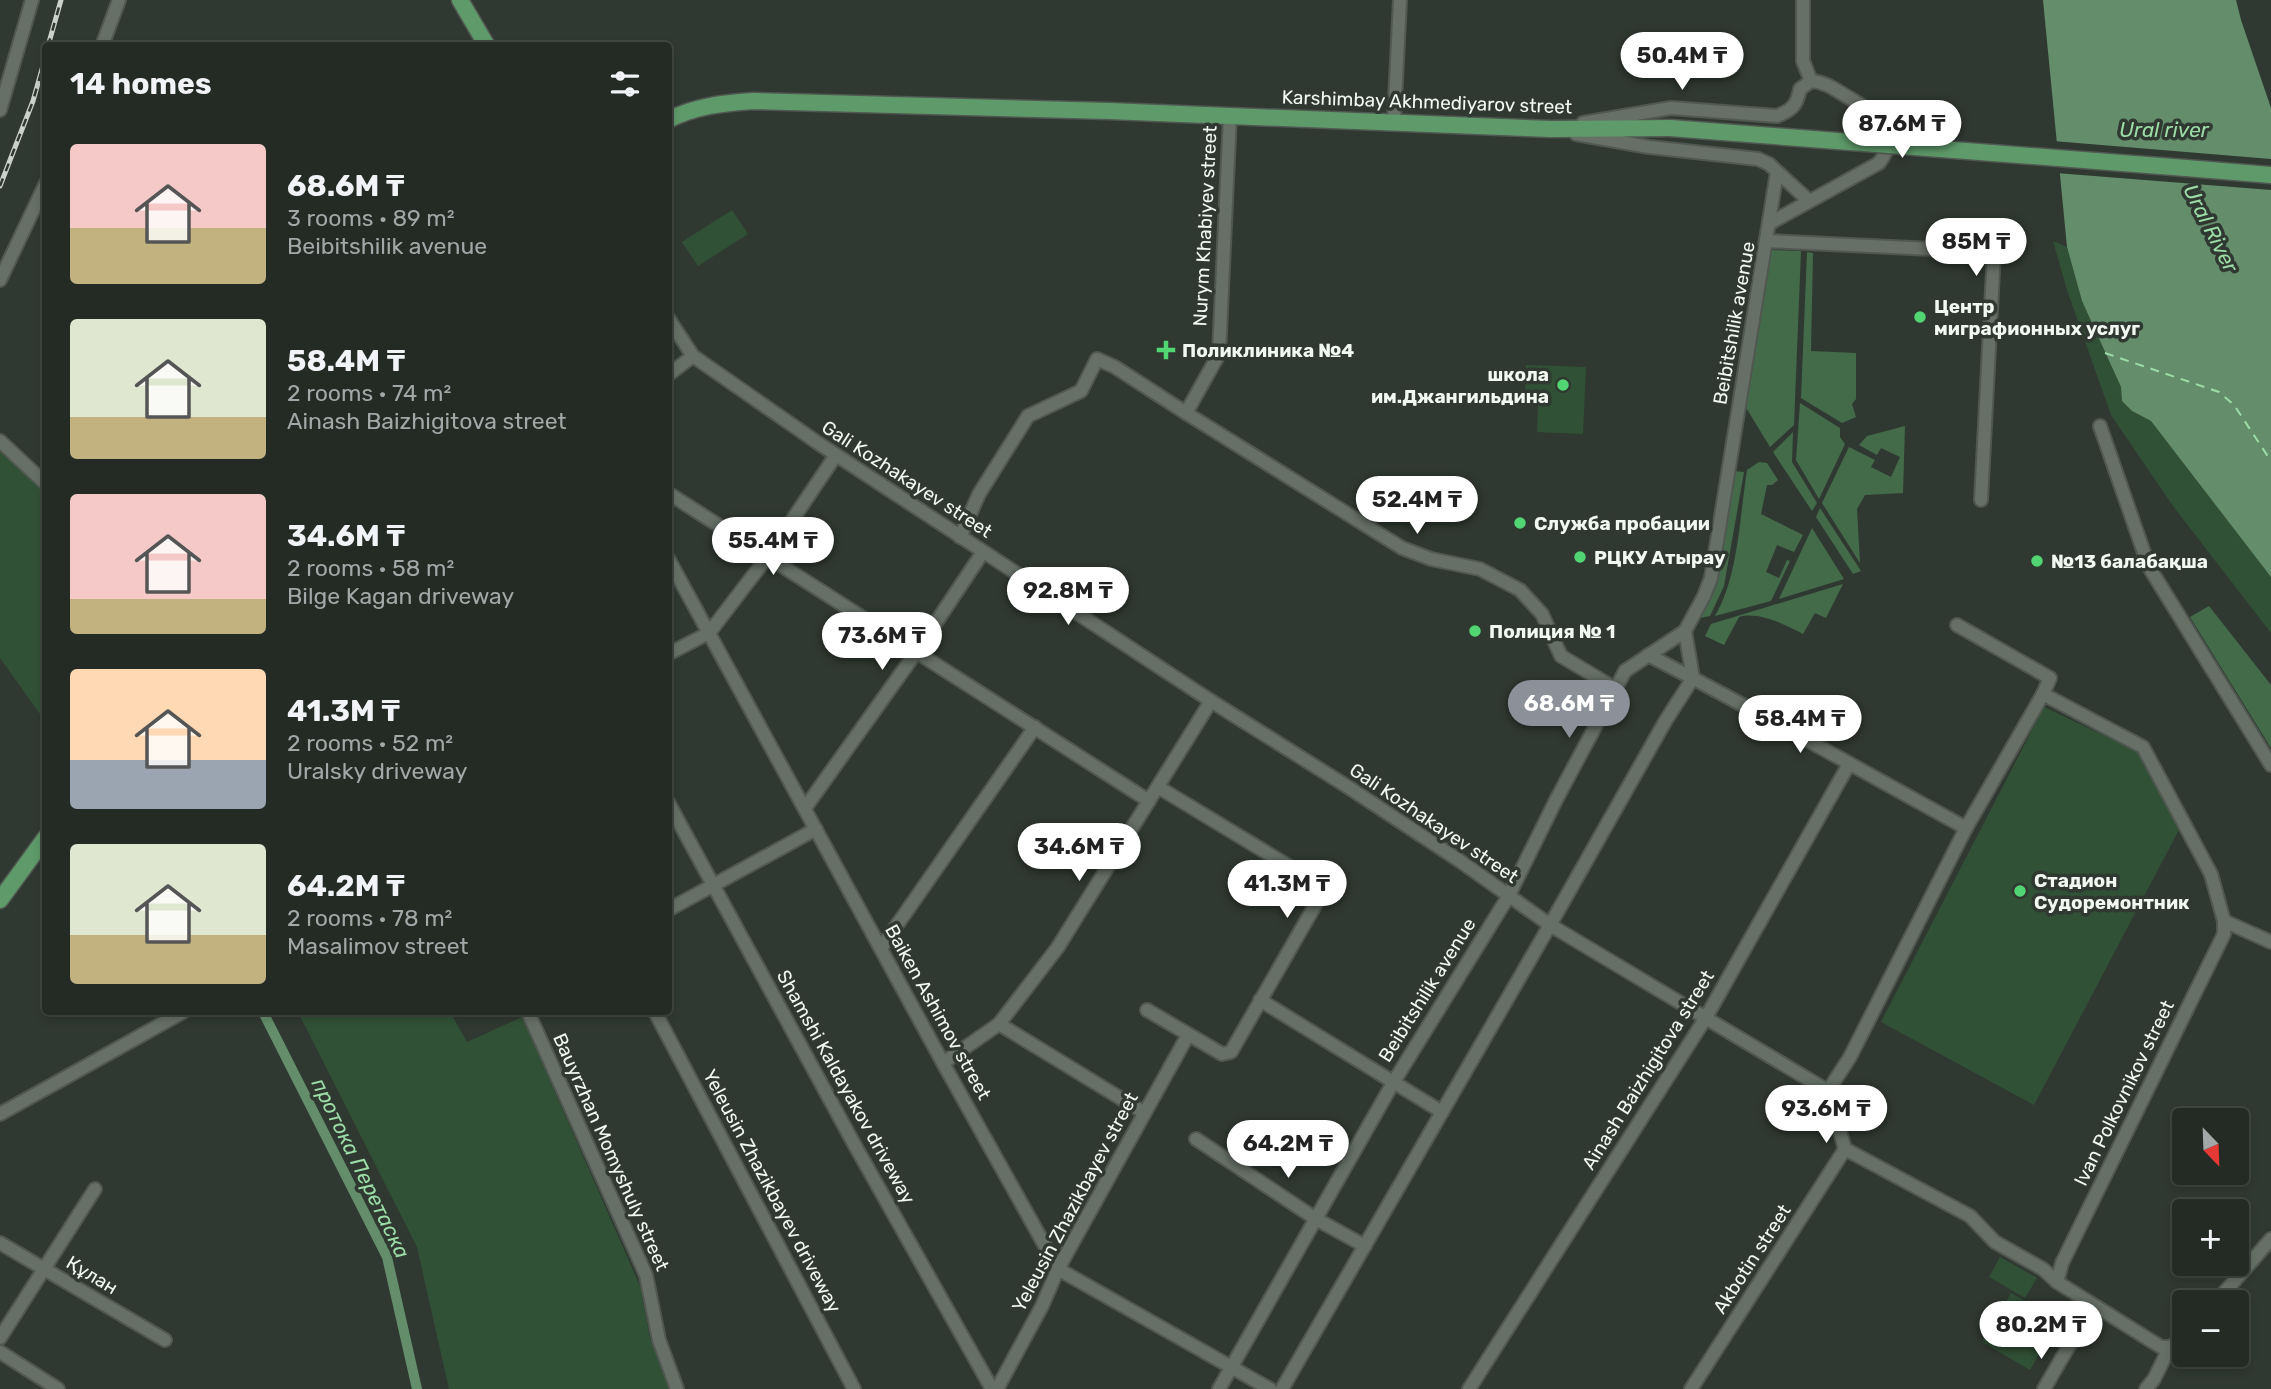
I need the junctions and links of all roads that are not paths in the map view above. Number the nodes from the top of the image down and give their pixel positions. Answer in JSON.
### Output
{"nodes":[{"id":1,"x":32,"y":0,"type":"edge"},
{"id":2,"x":119,"y":0,"type":"edge"},
{"id":3,"x":460,"y":0,"type":"edge"},
{"id":4,"x":1400,"y":0,"type":"edge"},
{"id":5,"x":1803,"y":0,"type":"edge"},
{"id":6,"x":103,"y":42,"type":"edge"},
{"id":7,"x":485,"y":42,"type":"edge"},
{"id":8,"x":1811,"y":81,"type":"junction"},
{"id":9,"x":0,"y":110,"type":"edge"},
{"id":10,"x":1230,"y":116,"type":"junction"},
{"id":11,"x":672,"y":118,"type":"edge"},
{"id":12,"x":1394,"y":121,"type":"junction"},
{"id":13,"x":1551,"y":129,"type":"junction"},
{"id":14,"x":1777,"y":172,"type":"junction"},
{"id":15,"x":2271,"y":175,"type":"edge"},
{"id":16,"x":42,"y":191,"type":"edge"},
{"id":17,"x":1808,"y":200,"type":"junction"},
{"id":18,"x":1770,"y":223,"type":"junction"},
{"id":19,"x":1767,"y":241,"type":"junction"},
{"id":20,"x":0,"y":280,"type":"edge"},
{"id":21,"x":672,"y":323,"type":"edge"},
{"id":22,"x":693,"y":356,"type":"junction"},
{"id":23,"x":672,"y":372,"type":"edge"},
{"id":24,"x":1185,"y":413,"type":"junction"},
{"id":25,"x":2100,"y":426,"type":"dead end"},
{"id":26,"x":0,"y":441,"type":"edge"},
{"id":27,"x":836,"y":455,"type":"junction"},
{"id":28,"x":42,"y":480,"type":"edge"},
{"id":29,"x":672,"y":496,"type":"edge"},
{"id":30,"x":1981,"y":500,"type":"dead end"},
{"id":31,"x":960,"y":537,"type":"junction"},
{"id":32,"x":983,"y":552,"type":"junction"},
{"id":33,"x":768,"y":556,"type":"junction"},
{"id":34,"x":672,"y":565,"type":"edge"},
{"id":35,"x":1957,"y":625,"type":"dead end"},
{"id":36,"x":1685,"y":631,"type":"junction"},
{"id":37,"x":709,"y":633,"type":"junction"},
{"id":38,"x":917,"y":651,"type":"junction"},
{"id":39,"x":672,"y":652,"type":"edge"},
{"id":40,"x":1648,"y":655,"type":"junction"},
{"id":41,"x":1693,"y":678,"type":"junction"},
{"id":42,"x":1616,"y":690,"type":"junction"},
{"id":43,"x":2043,"y":694,"type":"junction"},
{"id":44,"x":1211,"y":701,"type":"junction"},
{"id":45,"x":1035,"y":727,"type":"junction"},
{"id":46,"x":1849,"y":764,"type":"junction"},
{"id":47,"x":2271,"y":765,"type":"edge"},
{"id":48,"x":1158,"y":787,"type":"junction"},
{"id":49,"x":1149,"y":801,"type":"junction"},
{"id":50,"x":805,"y":808,"type":"junction"},
{"id":51,"x":672,"y":809,"type":"edge"},
{"id":52,"x":1966,"y":828,"type":"junction"},
{"id":53,"x":816,"y":829,"type":"junction"},
{"id":54,"x":42,"y":842,"type":"edge"},
{"id":55,"x":713,"y":885,"type":"junction"},
{"id":56,"x":1508,"y":897,"type":"junction"},
{"id":57,"x":0,"y":900,"type":"edge"},
{"id":58,"x":672,"y":908,"type":"edge"},
{"id":59,"x":2224,"y":921,"type":"junction"},
{"id":60,"x":1550,"y":925,"type":"junction"},
{"id":61,"x":2271,"y":942,"type":"edge"},
{"id":62,"x":881,"y":948,"type":"junction"},
{"id":63,"x":1259,"y":1000,"type":"junction"},
{"id":64,"x":1147,"y":1010,"type":"dead end"},
{"id":65,"x":178,"y":1015,"type":"edge"},
{"id":66,"x":529,"y":1015,"type":"edge"},
{"id":67,"x":657,"y":1015,"type":"edge"},
{"id":68,"x":1705,"y":1019,"type":"junction"},
{"id":69,"x":999,"y":1024,"type":"junction"},
{"id":70,"x":1188,"y":1035,"type":"junction"},
{"id":71,"x":943,"y":1063,"type":"junction"},
{"id":72,"x":1393,"y":1083,"type":"junction"},
{"id":73,"x":1828,"y":1091,"type":"junction"},
{"id":74,"x":1143,"y":1112,"type":"junction"},
{"id":75,"x":1442,"y":1112,"type":"junction"},
{"id":76,"x":0,"y":1114,"type":"edge"},
{"id":77,"x":1196,"y":1139,"type":"dead end"},
{"id":78,"x":1845,"y":1149,"type":"junction"},
{"id":79,"x":95,"y":1189,"type":"dead end"},
{"id":80,"x":1316,"y":1219,"type":"junction"},
{"id":81,"x":2271,"y":1239,"type":"edge"},
{"id":82,"x":0,"y":1243,"type":"edge"},
{"id":83,"x":1365,"y":1247,"type":"junction"},
{"id":84,"x":44,"y":1269,"type":"junction"},
{"id":85,"x":1058,"y":1269,"type":"junction"},
{"id":86,"x":2057,"y":1282,"type":"junction"},
{"id":87,"x":2226,"y":1290,"type":"edge"},
{"id":88,"x":2097,"y":1307,"type":"junction"},
{"id":89,"x":0,"y":1338,"type":"edge"},
{"id":90,"x":165,"y":1340,"type":"dead end"},
{"id":91,"x":2170,"y":1347,"type":"joint"},
{"id":92,"x":0,"y":1352,"type":"edge"},
{"id":93,"x":1231,"y":1369,"type":"junction"},
{"id":94,"x":58,"y":1389,"type":"edge"},
{"id":95,"x":677,"y":1389,"type":"edge"},
{"id":96,"x":854,"y":1389,"type":"edge"},
{"id":97,"x":995,"y":1389,"type":"edge"},
{"id":98,"x":1219,"y":1389,"type":"edge"},
{"id":99,"x":1270,"y":1389,"type":"edge"},
{"id":100,"x":1282,"y":1389,"type":"edge"},
{"id":101,"x":1469,"y":1389,"type":"edge"},
{"id":102,"x":1691,"y":1389,"type":"edge"},
{"id":103,"x":2044,"y":1389,"type":"edge"},
{"id":104,"x":2146,"y":1389,"type":"edge"}],
"edges":[{"from":1,"to":9,"type":"street"},
{"from":2,"to":6,"type":"street"},
{"from":3,"to":7,"type":"main road"},
{"from":4,"to":12,"type":"street"},
{"from":5,"to":8,"type":"street"},
{"from":8,"to":13,"type":"street"},
{"from":8,"to":17,"type":"street","name":"Beibitshilik avenue"},
{"from":10,"to":11,"type":"main road","name":"Karshimbay Akhmediyarov street"},
{"from":10,"to":12,"type":"main road","name":"Karshimbay Akhmediyarov street"},
{"from":10,"to":24,"type":"street","name":"Nurym Khabiyev street"},
{"from":12,"to":13,"type":"main road","name":"Karshimbay Akhmediyarov street"},
{"from":13,"to":14,"type":"street"},
{"from":13,"to":15,"type":"main road","name":"Karshimbay Akhmediyarov street","bridge":true},
{"from":14,"to":17,"type":"street"},
{"from":14,"to":18,"type":"street"},
{"from":16,"to":20,"type":"street"},
{"from":17,"to":18,"type":"street","name":"Beibitshilik avenue"},
{"from":18,"to":19,"type":"street","name":"Beibitshilik avenue"},
{"from":19,"to":30,"type":"street"},
{"from":19,"to":36,"type":"street","name":"Beibitshilik avenue"},
{"from":21,"to":22,"type":"street","name":"Gali Kozhakayev street"},
{"from":22,"to":23,"type":"street"},
{"from":22,"to":27,"type":"street","name":"Gali Kozhakayev street"},
{"from":24,"to":31,"type":"street"},
{"from":24,"to":42,"type":"street"},
{"from":25,"to":47,"type":"street"},
{"from":26,"to":28,"type":"street"},
{"from":27,"to":31,"type":"street","name":"Gali Kozhakayev street"},
{"from":27,"to":33,"type":"street"},
{"from":29,"to":33,"type":"street"},
{"from":31,"to":32,"type":"street","name":"Gali Kozhakayev street"},
{"from":32,"to":38,"type":"street"},
{"from":32,"to":44,"type":"street","name":"Gali Kozhakayev street"},
{"from":33,"to":37,"type":"street"},
{"from":33,"to":38,"type":"street"},
{"from":34,"to":37,"type":"street","name":"Baiken Ashimov street"},
{"from":35,"to":43,"type":"street"},
{"from":36,"to":40,"type":"street","name":"Beibitshilik avenue"},
{"from":36,"to":41,"type":"street"},
{"from":37,"to":39,"type":"street"},
{"from":37,"to":50,"type":"street","name":"Baiken Ashimov street"},
{"from":38,"to":45,"type":"street"},
{"from":38,"to":50,"type":"street"},
{"from":40,"to":41,"type":"street"},
{"from":40,"to":42,"type":"street","name":"Beibitshilik avenue"},
{"from":41,"to":46,"type":"street"},
{"from":41,"to":60,"type":"street"},
{"from":42,"to":56,"type":"street","name":"Beibitshilik avenue"},
{"from":43,"to":52,"type":"street"},
{"from":43,"to":59,"type":"street"},
{"from":44,"to":48,"type":"street"},
{"from":44,"to":56,"type":"street","name":"Gali Kozhakayev street"},
{"from":45,"to":49,"type":"street"},
{"from":45,"to":62,"type":"street"},
{"from":46,"to":52,"type":"street"},
{"from":46,"to":68,"type":"street","name":"Ainash Baizhigitova street"},
{"from":48,"to":49,"type":"street"},
{"from":48,"to":63,"type":"street"},
{"from":49,"to":69,"type":"street"},
{"from":50,"to":53,"type":"street","name":"Baiken Ashimov street"},
{"from":51,"to":55,"type":"street","name":"Shamshi Kaldayakov driveway"},
{"from":52,"to":73,"type":"street"},
{"from":53,"to":55,"type":"street"},
{"from":53,"to":62,"type":"street","name":"Baiken Ashimov street"},
{"from":54,"to":57,"type":"main road"},
{"from":55,"to":58,"type":"street"},
{"from":55,"to":97,"type":"street","name":"Shamshi Kaldayakov driveway"},
{"from":56,"to":60,"type":"street","name":"Gali Kozhakayev street"},
{"from":56,"to":72,"type":"street","name":"Beibitshilik avenue"},
{"from":59,"to":61,"type":"street"},
{"from":59,"to":86,"type":"street","name":"Ivan Polkovnikov street"},
{"from":60,"to":68,"type":"street","name":"Gali Kozhakayev street"},
{"from":60,"to":75,"type":"street"},
{"from":62,"to":71,"type":"street","name":"Baiken Ashimov street"},
{"from":63,"to":70,"type":"street"},
{"from":63,"to":72,"type":"street"},
{"from":64,"to":70,"type":"street"},
{"from":65,"to":76,"type":"street"},
{"from":66,"to":95,"type":"street","name":"Bauyrzhan Momyshuly street"},
{"from":67,"to":96,"type":"street","name":"Yeleusin Zhazikbayev driveway"},
{"from":68,"to":73,"type":"street","name":"Gali Kozhakayev street"},
{"from":68,"to":101,"type":"street","name":"Ainash Baizhigitova street"},
{"from":69,"to":71,"type":"street"},
{"from":69,"to":74,"type":"street"},
{"from":70,"to":74,"type":"street","name":"Yeleusin Zhazikbayev street"},
{"from":71,"to":85,"type":"street","name":"Baiken Ashimov street"},
{"from":72,"to":75,"type":"street"},
{"from":72,"to":80,"type":"street","name":"Beibitshilik avenue"},
{"from":73,"to":78,"type":"street"},
{"from":74,"to":85,"type":"street","name":"Yeleusin Zhazikbayev street"},
{"from":75,"to":83,"type":"street"},
{"from":77,"to":80,"type":"street"},
{"from":78,"to":86,"type":"street"},
{"from":78,"to":102,"type":"street","name":"Akbotin street"},
{"from":79,"to":84,"type":"street"},
{"from":80,"to":83,"type":"street"},
{"from":80,"to":93,"type":"street","name":"Beibitshilik avenue"},
{"from":81,"to":87,"type":"street"},
{"from":82,"to":84,"type":"street","name":"Құлан"},
{"from":83,"to":100,"type":"street"},
{"from":84,"to":89,"type":"street"},
{"from":84,"to":90,"type":"street","name":"Құлан"},
{"from":85,"to":93,"type":"street"},
{"from":85,"to":97,"type":"street","name":"Yeleusin Zhazikbayev street"},
{"from":86,"to":88,"type":"street"},
{"from":88,"to":91,"type":"street"},
{"from":88,"to":103,"type":"street"},
{"from":91,"to":104,"type":"street"},
{"from":92,"to":94,"type":"street"},
{"from":93,"to":98,"type":"street","name":"Beibitshilik avenue"},
{"from":93,"to":99,"type":"street"}]}
